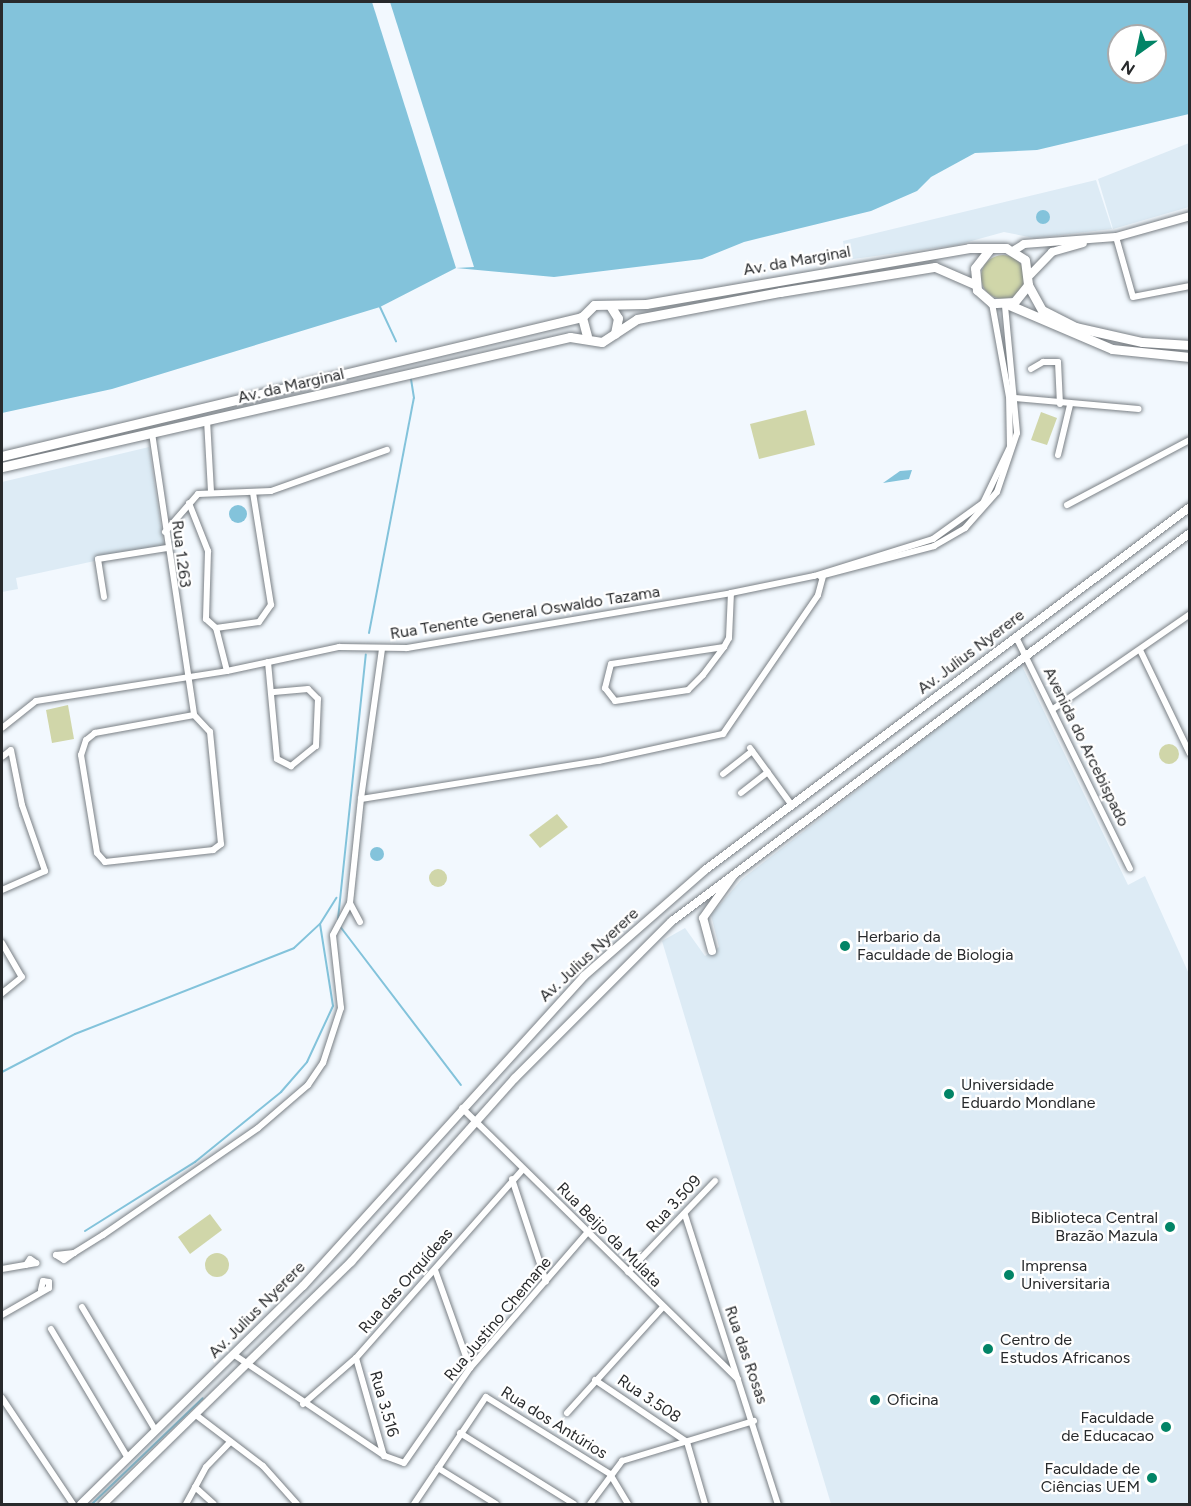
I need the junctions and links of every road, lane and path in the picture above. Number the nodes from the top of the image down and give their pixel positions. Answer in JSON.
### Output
{"nodes":[{"id":1,"x":1190,"y":216,"type":"edge"},
{"id":2,"x":1116,"y":237,"type":"junction"},
{"id":3,"x":1086,"y":241,"type":"junction"},
{"id":4,"x":990,"y":249,"type":"junction"},
{"id":5,"x":1013,"y":250,"type":"junction"},
{"id":6,"x":1029,"y":280,"type":"junction"},
{"id":7,"x":974,"y":284,"type":"junction"},
{"id":8,"x":1190,"y":286,"type":"edge"},
{"id":9,"x":992,"y":303,"type":"junction"},
{"id":10,"x":1006,"y":305,"type":"junction"},
{"id":11,"x":611,"y":307,"type":"junction"},
{"id":12,"x":582,"y":317,"type":"junction"},
{"id":13,"x":587,"y":336,"type":"junction"},
{"id":14,"x":614,"y":336,"type":"junction"},
{"id":15,"x":1190,"y":345,"type":"edge"},
{"id":16,"x":1190,"y":357,"type":"edge"},
{"id":17,"x":1031,"y":369,"type":"dead end"},
{"id":18,"x":1015,"y":398,"type":"junction"},
{"id":19,"x":1060,"y":404,"type":"junction"},
{"id":20,"x":1070,"y":405,"type":"junction"},
{"id":21,"x":1139,"y":408,"type":"dead end"},
{"id":22,"x":207,"y":420,"type":"junction"},
{"id":23,"x":152,"y":433,"type":"junction"},
{"id":24,"x":1190,"y":440,"type":"edge"},
{"id":25,"x":387,"y":450,"type":"dead end"},
{"id":26,"x":1058,"y":455,"type":"dead end"},
{"id":27,"x":2,"y":456,"type":"edge"},
{"id":28,"x":2,"y":467,"type":"edge"},
{"id":29,"x":212,"y":491,"type":"junction"},
{"id":30,"x":253,"y":493,"type":"junction"},
{"id":31,"x":189,"y":503,"type":"junction"},
{"id":32,"x":1067,"y":505,"type":"dead end"},
{"id":33,"x":1190,"y":507,"type":"edge"},
{"id":34,"x":165,"y":532,"type":"junction"},
{"id":35,"x":1190,"y":533,"type":"edge"},
{"id":36,"x":167,"y":548,"type":"junction"},
{"id":37,"x":814,"y":576,"type":"junction"},
{"id":38,"x":823,"y":576,"type":"junction"},
{"id":39,"x":731,"y":593,"type":"junction"},
{"id":40,"x":104,"y":597,"type":"dead end"},
{"id":41,"x":1190,"y":614,"type":"edge"},
{"id":42,"x":216,"y":628,"type":"junction"},
{"id":43,"x":1016,"y":637,"type":"junction"},
{"id":44,"x":724,"y":647,"type":"junction"},
{"id":45,"x":382,"y":649,"type":"junction"},
{"id":46,"x":1140,"y":650,"type":"junction"},
{"id":47,"x":1026,"y":656,"type":"junction"},
{"id":48,"x":268,"y":663,"type":"junction"},
{"id":49,"x":227,"y":671,"type":"junction"},
{"id":50,"x":188,"y":677,"type":"junction"},
{"id":51,"x":271,"y":692,"type":"junction"},
{"id":52,"x":1053,"y":709,"type":"junction"},
{"id":53,"x":194,"y":715,"type":"junction"},
{"id":54,"x":2,"y":728,"type":"edge"},
{"id":55,"x":1190,"y":754,"type":"edge"},
{"id":56,"x":2,"y":757,"type":"edge"},
{"id":57,"x":768,"y":772,"type":"junction"},
{"id":58,"x":723,"y":774,"type":"dead end"},
{"id":59,"x":363,"y":786,"type":"junction"},
{"id":60,"x":741,"y":793,"type":"dead end"},
{"id":61,"x":381,"y":797,"type":"junction"},
{"id":62,"x":361,"y":799,"type":"junction"},
{"id":63,"x":791,"y":804,"type":"junction"},
{"id":64,"x":1130,"y":869,"type":"dead end"},
{"id":65,"x":734,"y":873,"type":"junction"},
{"id":66,"x":2,"y":890,"type":"edge"},
{"id":67,"x":350,"y":903,"type":"junction"},
{"id":68,"x":360,"y":922,"type":"dead end"},
{"id":69,"x":2,"y":943,"type":"edge"},
{"id":70,"x":712,"y":951,"type":"dead end"},
{"id":71,"x":2,"y":993,"type":"edge"},
{"id":72,"x":462,"y":1108,"type":"junction"},
{"id":73,"x":477,"y":1124,"type":"junction"},
{"id":74,"x":523,"y":1169,"type":"junction"},
{"id":75,"x":512,"y":1179,"type":"junction"},
{"id":76,"x":715,"y":1181,"type":"dead end"},
{"id":77,"x":685,"y":1215,"type":"junction"},
{"id":78,"x":588,"y":1232,"type":"junction"},
{"id":79,"x":74,"y":1253,"type":"dead end"},
{"id":80,"x":26,"y":1265,"type":"dead end"},
{"id":81,"x":2,"y":1269,"type":"edge"},
{"id":82,"x":435,"y":1270,"type":"junction"},
{"id":83,"x":628,"y":1272,"type":"junction"},
{"id":84,"x":546,"y":1282,"type":"junction"},
{"id":85,"x":41,"y":1290,"type":"dead end"},
{"id":86,"x":82,"y":1307,"type":"dead end"},
{"id":87,"x":663,"y":1307,"type":"junction"},
{"id":88,"x":2,"y":1315,"type":"edge"},
{"id":89,"x":51,"y":1329,"type":"dead end"},
{"id":90,"x":233,"y":1354,"type":"junction"},
{"id":91,"x":356,"y":1359,"type":"junction"},
{"id":92,"x":247,"y":1367,"type":"junction"},
{"id":93,"x":470,"y":1368,"type":"junction"},
{"id":94,"x":738,"y":1379,"type":"junction"},
{"id":95,"x":595,"y":1380,"type":"junction"},
{"id":96,"x":2,"y":1398,"type":"edge"},
{"id":97,"x":303,"y":1404,"type":"junction"},
{"id":98,"x":567,"y":1413,"type":"dead end"},
{"id":99,"x":196,"y":1415,"type":"junction"},
{"id":100,"x":754,"y":1421,"type":"junction"},
{"id":101,"x":156,"y":1431,"type":"junction"},
{"id":102,"x":460,"y":1433,"type":"junction"},
{"id":103,"x":230,"y":1442,"type":"junction"},
{"id":104,"x":687,"y":1442,"type":"junction"},
{"id":105,"x":385,"y":1456,"type":"junction"},
{"id":106,"x":128,"y":1458,"type":"junction"},
{"id":107,"x":438,"y":1468,"type":"junction"},
{"id":108,"x":610,"y":1474,"type":"junction"},
{"id":109,"x":195,"y":1487,"type":"junction"},
{"id":110,"x":73,"y":1504,"type":"edge"},
{"id":111,"x":81,"y":1504,"type":"edge"},
{"id":112,"x":103,"y":1504,"type":"edge"},
{"id":113,"x":186,"y":1504,"type":"edge"},
{"id":114,"x":214,"y":1504,"type":"edge"},
{"id":115,"x":297,"y":1504,"type":"edge"},
{"id":116,"x":414,"y":1504,"type":"edge"},
{"id":117,"x":496,"y":1504,"type":"edge"},
{"id":118,"x":574,"y":1504,"type":"edge"},
{"id":119,"x":590,"y":1504,"type":"edge"},
{"id":120,"x":628,"y":1504,"type":"edge"},
{"id":121,"x":705,"y":1504,"type":"edge"},
{"id":122,"x":778,"y":1504,"type":"edge"}],
"edges":[{"from":1,"to":2,"type":"main road","name":"Av. da Marginal"},
{"from":2,"to":3,"type":"main road","name":"Av. da Marginal"},
{"from":2,"to":8,"type":"street"},
{"from":3,"to":5,"type":"main road","name":"Av. da Marginal"},
{"from":3,"to":6,"type":"main road"},
{"from":4,"to":5,"type":"main road","name":"Av. da Marginal"},
{"from":4,"to":7,"type":"main road"},
{"from":4,"to":11,"type":"main road","name":"Av. da Marginal"},
{"from":5,"to":6,"type":"main road"},
{"from":6,"to":10,"type":"main road"},
{"from":6,"to":15,"type":"main road"},
{"from":7,"to":9,"type":"main road","name":"Av. da Marginal"},
{"from":7,"to":14,"type":"main road","name":"Av. da Marginal"},
{"from":9,"to":10,"type":"main road"},
{"from":9,"to":37,"type":"street","name":"Rua Tenente General Oswaldo Tazama"},
{"from":10,"to":16,"type":"main road"},
{"from":10,"to":18,"type":"street","name":"Rua Tenente General Oswaldo Tazama"},
{"from":11,"to":12,"type":"main road","name":"Av. da Marginal"},
{"from":11,"to":14,"type":"main road"},
{"from":12,"to":13,"type":"main road"},
{"from":12,"to":27,"type":"main road","name":"Av. da Marginal"},
{"from":13,"to":14,"type":"main road","name":"Av. da Marginal"},
{"from":13,"to":22,"type":"main road","name":"Av. da Marginal"},
{"from":17,"to":19,"type":"street"},
{"from":18,"to":19,"type":"street"},
{"from":18,"to":38,"type":"street","name":"Rua Tenente General Oswaldo Tazama"},
{"from":19,"to":20,"type":"street"},
{"from":20,"to":21,"type":"street"},
{"from":20,"to":26,"type":"street"},
{"from":22,"to":23,"type":"main road","name":"Av. da Marginal"},
{"from":22,"to":29,"type":"street"},
{"from":23,"to":28,"type":"main road","name":"Av. da Marginal"},
{"from":23,"to":34,"type":"street","name":"Rua 1.263"},
{"from":24,"to":32,"type":"street"},
{"from":25,"to":30,"type":"street"},
{"from":29,"to":30,"type":"street"},
{"from":29,"to":31,"type":"street"},
{"from":30,"to":42,"type":"street"},
{"from":31,"to":34,"type":"street"},
{"from":31,"to":42,"type":"street"},
{"from":33,"to":43,"type":"main road","name":"Av. Julius Nyerere"},
{"from":34,"to":36,"type":"street","name":"Rua 1.263"},
{"from":35,"to":47,"type":"main road","name":"Av. Julius Nyerere"},
{"from":36,"to":40,"type":"street"},
{"from":36,"to":50,"type":"street","name":"Rua 1.263"},
{"from":37,"to":38,"type":"street","name":"Rua Tenente General Oswaldo Tazama"},
{"from":37,"to":39,"type":"street","name":"Rua Tenente General Oswaldo Tazama"},
{"from":38,"to":61,"type":"street"},
{"from":39,"to":44,"type":"street"},
{"from":39,"to":45,"type":"street","name":"Rua Tenente General Oswaldo Tazama"},
{"from":41,"to":46,"type":"street"},
{"from":42,"to":49,"type":"street"},
{"from":43,"to":47,"type":"street","name":"Avenida do Arcebispado"},
{"from":43,"to":63,"type":"main road","name":"Av. Julius Nyerere"},
{"from":44,"to":44,"type":"street"},
{"from":45,"to":48,"type":"street","name":"Rua Tenente General Oswaldo Tazama"},
{"from":45,"to":59,"type":"street"},
{"from":46,"to":52,"type":"street"},
{"from":46,"to":55,"type":"street"},
{"from":47,"to":52,"type":"street","name":"Avenida do Arcebispado"},
{"from":47,"to":65,"type":"main road","name":"Av. Julius Nyerere"},
{"from":48,"to":49,"type":"street","name":"Rua Tenente General Oswaldo Tazama"},
{"from":48,"to":51,"type":"street"},
{"from":49,"to":50,"type":"street","name":"Rua Tenente General Oswaldo Tazama"},
{"from":50,"to":53,"type":"street","name":"Rua 1.263"},
{"from":50,"to":54,"type":"street","name":"Rua Tenente General Oswaldo Tazama"},
{"from":51,"to":51,"type":"street"},
{"from":52,"to":64,"type":"street","name":"Avenida do Arcebispado"},
{"from":53,"to":53,"type":"street"},
{"from":56,"to":66,"type":"street"},
{"from":57,"to":58,"type":"street"},
{"from":57,"to":60,"type":"street"},
{"from":57,"to":63,"type":"street"},
{"from":59,"to":61,"type":"street"},
{"from":59,"to":62,"type":"street"},
{"from":61,"to":62,"type":"street"},
{"from":62,"to":67,"type":"street"},
{"from":63,"to":72,"type":"main road","name":"Av. Julius Nyerere"},
{"from":65,"to":70,"type":"main road"},
{"from":65,"to":73,"type":"main road","name":"Av. Julius Nyerere"},
{"from":67,"to":68,"type":"street"},
{"from":67,"to":79,"type":"street"},
{"from":69,"to":71,"type":"street"},
{"from":72,"to":73,"type":"street","name":"Rua Beijo da Mulata"},
{"from":72,"to":90,"type":"main road","name":"Av. Julius Nyerere"},
{"from":73,"to":74,"type":"street","name":"Rua Beijo da Mulata"},
{"from":73,"to":92,"type":"main road","name":"Av. Julius Nyerere"},
{"from":74,"to":75,"type":"street","name":"Rua das Orquídeas"},
{"from":74,"to":78,"type":"street","name":"Rua Beijo da Mulata"},
{"from":75,"to":82,"type":"street","name":"Rua das Orquídeas"},
{"from":75,"to":84,"type":"street"},
{"from":76,"to":77,"type":"street","name":"Rua 3.509"},
{"from":77,"to":83,"type":"street","name":"Rua 3.509"},
{"from":77,"to":94,"type":"street","name":"Rua das Rosas"},
{"from":78,"to":83,"type":"street","name":"Rua Beijo da Mulata"},
{"from":78,"to":84,"type":"street","name":"Rua Justino Chemane"},
{"from":80,"to":81,"type":"street"},
{"from":82,"to":91,"type":"street","name":"Rua das Orquídeas"},
{"from":82,"to":93,"type":"street"},
{"from":83,"to":87,"type":"street","name":"Rua Beijo da Mulata"},
{"from":84,"to":93,"type":"street","name":"Rua Justino Chemane"},
{"from":85,"to":88,"type":"street"},
{"from":86,"to":101,"type":"street"},
{"from":87,"to":94,"type":"street","name":"Rua Beijo da Mulata"},
{"from":87,"to":95,"type":"street"},
{"from":89,"to":106,"type":"street"},
{"from":90,"to":92,"type":"street","name":"Rua Justino Chemane"},
{"from":90,"to":101,"type":"main road","name":"Av. Julius Nyerere"},
{"from":91,"to":97,"type":"street","name":"Rua das Orquídeas"},
{"from":91,"to":105,"type":"street","name":"Rua 3.516"},
{"from":92,"to":97,"type":"street","name":"Rua Justino Chemane"},
{"from":92,"to":99,"type":"main road","name":"Av. Julius Nyerere"},
{"from":93,"to":105,"type":"street","name":"Rua Justino Chemane"},
{"from":94,"to":100,"type":"street","name":"Rua das Rosas"},
{"from":95,"to":98,"type":"street"},
{"from":95,"to":104,"type":"street","name":"Rua 3.508"},
{"from":96,"to":110,"type":"street"},
{"from":97,"to":105,"type":"street","name":"Rua Justino Chemane"},
{"from":99,"to":103,"type":"street"},
{"from":99,"to":112,"type":"main road","name":"Av. Julius Nyerere"},
{"from":100,"to":104,"type":"street"},
{"from":100,"to":122,"type":"street","name":"Rua das Rosas"},
{"from":101,"to":106,"type":"main road","name":"Av. Julius Nyerere"},
{"from":102,"to":107,"type":"street"},
{"from":102,"to":108,"type":"street","name":"Rua dos Antúrios"},
{"from":102,"to":118,"type":"street"},
{"from":103,"to":109,"type":"street"},
{"from":103,"to":115,"type":"street"},
{"from":104,"to":108,"type":"street"},
{"from":104,"to":121,"type":"street"},
{"from":106,"to":111,"type":"main road","name":"Av. Julius Nyerere"},
{"from":107,"to":116,"type":"street"},
{"from":107,"to":117,"type":"street"},
{"from":108,"to":119,"type":"street"},
{"from":108,"to":120,"type":"street","name":"Rua dos Antúrios"},
{"from":109,"to":113,"type":"street"},
{"from":109,"to":114,"type":"street"}]}
